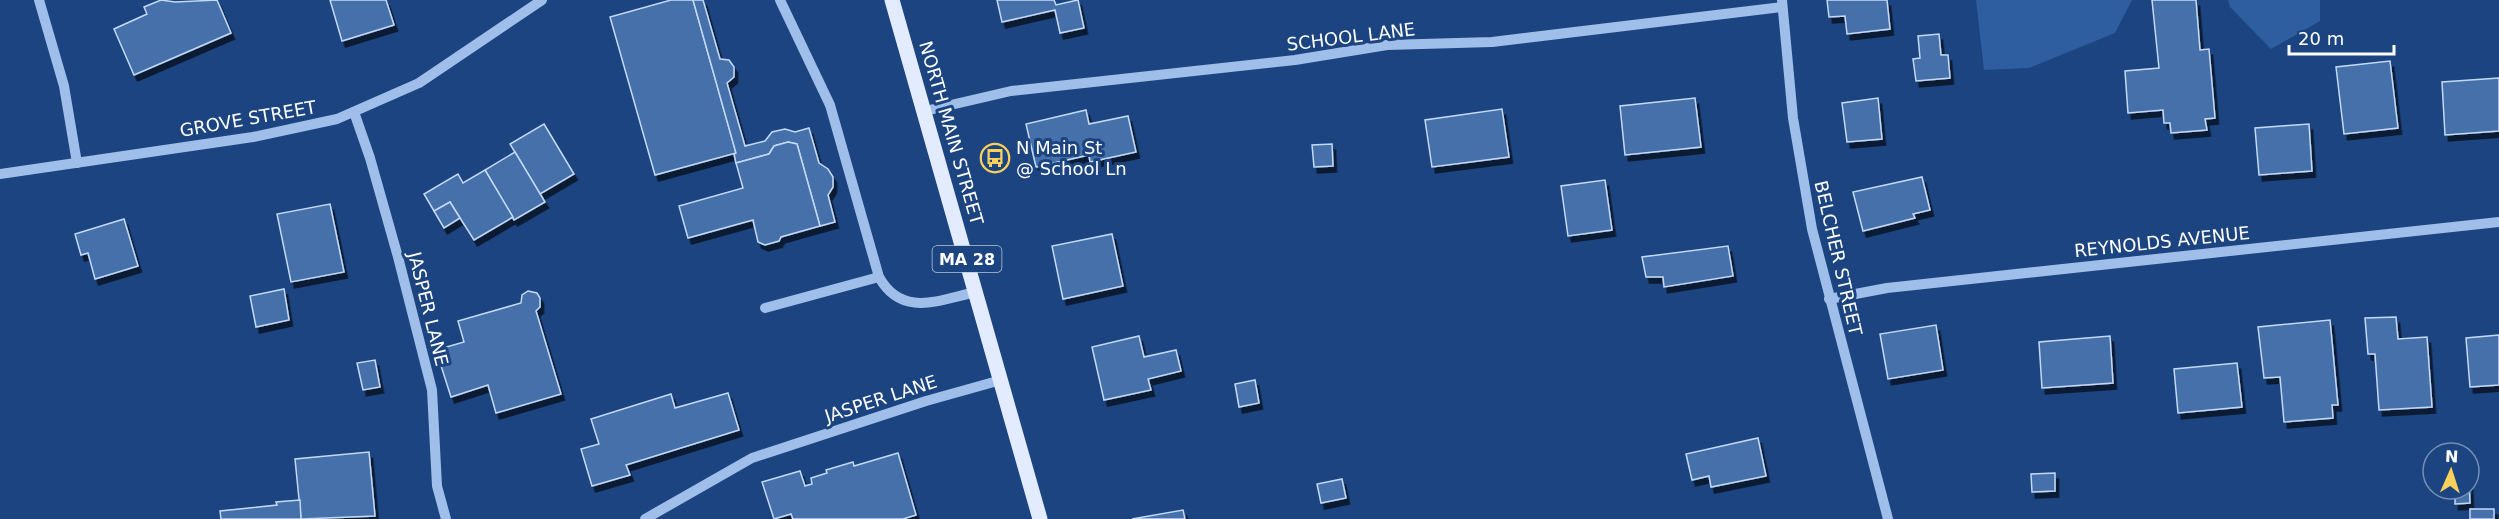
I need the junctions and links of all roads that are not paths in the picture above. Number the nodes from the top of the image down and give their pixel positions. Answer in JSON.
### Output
{"nodes":[{"id":1,"x":39,"y":0,"type":"edge"},
{"id":2,"x":542,"y":0,"type":"edge"},
{"id":3,"x":780,"y":0,"type":"edge"},
{"id":4,"x":892,"y":0,"type":"edge"},
{"id":5,"x":1782,"y":4,"type":"edge"},
{"id":6,"x":925,"y":111,"type":"junction"},
{"id":7,"x":354,"y":112,"type":"junction"},
{"id":8,"x":77,"y":163,"type":"junction"},
{"id":9,"x":0,"y":174,"type":"edge"},
{"id":10,"x":2499,"y":222,"type":"edge"},
{"id":11,"x":879,"y":277,"type":"junction"},
{"id":12,"x":976,"y":292,"type":"junction"},
{"id":13,"x":1829,"y":299,"type":"junction"},
{"id":14,"x":765,"y":308,"type":"dead end"},
{"id":15,"x":1001,"y":380,"type":"junction"},
{"id":16,"x":446,"y":519,"type":"edge"},
{"id":17,"x":645,"y":519,"type":"edge"},
{"id":18,"x":1040,"y":519,"type":"edge"},
{"id":19,"x":1888,"y":519,"type":"edge"}],
"edges":[{"from":1,"to":8,"type":"street"},
{"from":2,"to":7,"type":"street","name":"GROVE STREET"},
{"from":3,"to":11,"type":"street"},
{"from":4,"to":6,"type":"main road","name":"NORTH MAIN STREET","number":"MA 28"},
{"from":5,"to":6,"type":"street","name":"SCHOOL LANE"},
{"from":5,"to":13,"type":"street","name":"BELCHER STREET"},
{"from":6,"to":12,"type":"main road","name":"NORTH MAIN STREET","number":"MA 28"},
{"from":7,"to":8,"type":"street","name":"GROVE STREET"},
{"from":7,"to":16,"type":"street","name":"JASPER LANE"},
{"from":8,"to":9,"type":"street","name":"GROVE STREET"},
{"from":10,"to":13,"type":"street","name":"REYNOLDS AVENUE"},
{"from":11,"to":12,"type":"street"},
{"from":11,"to":14,"type":"street"},
{"from":12,"to":15,"type":"main road","name":"NORTH MAIN STREET","number":"MA 28"},
{"from":13,"to":19,"type":"street","name":"BELCHER STREET"},
{"from":15,"to":17,"type":"street","name":"JASPER LANE"},
{"from":15,"to":18,"type":"main road","name":"NORTH MAIN STREET","number":"MA 28"}]}
